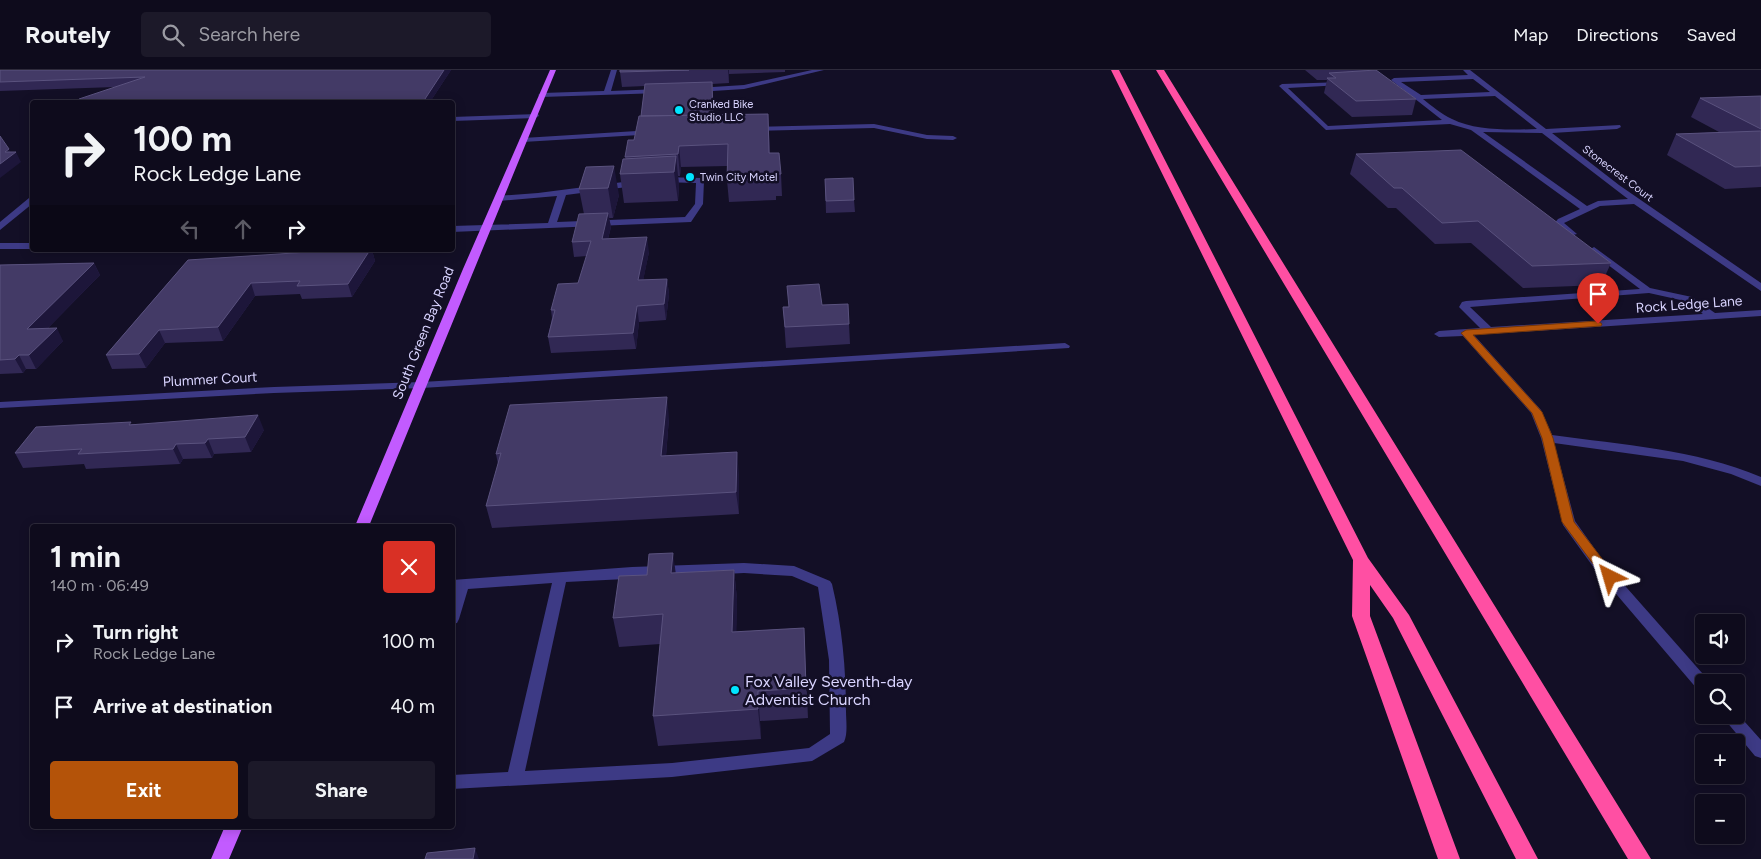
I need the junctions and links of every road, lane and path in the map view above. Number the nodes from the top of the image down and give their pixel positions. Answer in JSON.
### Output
{"nodes":[{"id":1,"x":553,"y":70,"type":"edge"},
{"id":2,"x":614,"y":70,"type":"edge"},
{"id":3,"x":821,"y":70,"type":"edge"},
{"id":4,"x":1115,"y":70,"type":"edge"},
{"id":5,"x":1160,"y":70,"type":"edge"},
{"id":6,"x":1466,"y":70,"type":"edge"},
{"id":7,"x":1475,"y":77,"type":"junction"},
{"id":8,"x":1394,"y":80,"type":"junction"},
{"id":9,"x":1385,"y":81,"type":"edge"},
{"id":10,"x":1348,"y":83,"type":"edge"},
{"id":11,"x":692,"y":90,"type":"edge"},
{"id":12,"x":664,"y":91,"type":"edge"},
{"id":13,"x":608,"y":93,"type":"junction"},
{"id":14,"x":1497,"y":94,"type":"junction"},
{"id":15,"x":542,"y":95,"type":"junction"},
{"id":16,"x":1418,"y":97,"type":"junction"},
{"id":17,"x":535,"y":116,"type":"junction"},
{"id":18,"x":455,"y":119,"type":"edge"},
{"id":19,"x":1450,"y":122,"type":"junction"},
{"id":20,"x":1617,"y":127,"type":"dead end"},
{"id":21,"x":743,"y":129,"type":"edge"},
{"id":22,"x":1474,"y":129,"type":"junction"},
{"id":23,"x":1544,"y":130,"type":"junction"},
{"id":24,"x":665,"y":132,"type":"edge"},
{"id":25,"x":953,"y":138,"type":"dead end"},
{"id":26,"x":523,"y":140,"type":"junction"},
{"id":27,"x":563,"y":192,"type":"junction"},
{"id":28,"x":499,"y":198,"type":"junction"},
{"id":29,"x":1635,"y":201,"type":"junction"},
{"id":30,"x":30,"y":202,"type":"edge"},
{"id":31,"x":1586,"y":209,"type":"junction"},
{"id":32,"x":552,"y":225,"type":"junction"},
{"id":33,"x":0,"y":227,"type":"edge"},
{"id":34,"x":487,"y":227,"type":"junction"},
{"id":35,"x":455,"y":229,"type":"edge"},
{"id":36,"x":0,"y":246,"type":"edge"},
{"id":37,"x":30,"y":246,"type":"edge"},
{"id":38,"x":1761,"y":288,"type":"edge"},
{"id":39,"x":1647,"y":290,"type":"junction"},
{"id":40,"x":1761,"y":313,"type":"edge"},
{"id":41,"x":1713,"y":316,"type":"junction"},
{"id":42,"x":1489,"y":331,"type":"junction"},
{"id":43,"x":1466,"y":333,"type":"junction"},
{"id":44,"x":1439,"y":334,"type":"dead end"},
{"id":45,"x":1065,"y":346,"type":"dead end"},
{"id":46,"x":422,"y":385,"type":"junction"},
{"id":47,"x":0,"y":405,"type":"edge"},
{"id":48,"x":1547,"y":438,"type":"junction"},
{"id":49,"x":1761,"y":482,"type":"edge"},
{"id":50,"x":363,"y":524,"type":"edge"},
{"id":51,"x":1361,"y":560,"type":"junction"},
{"id":52,"x":560,"y":577,"type":"junction"},
{"id":53,"x":457,"y":585,"type":"edge"},
{"id":54,"x":455,"y":599,"type":"edge"},
{"id":55,"x":1695,"y":676,"type":"edge"},
{"id":56,"x":1737,"y":724,"type":"edge"},
{"id":57,"x":1761,"y":751,"type":"edge"},
{"id":58,"x":515,"y":778,"type":"junction"},
{"id":59,"x":455,"y":782,"type":"edge"},
{"id":60,"x":233,"y":829,"type":"edge"},
{"id":61,"x":220,"y":859,"type":"edge"},
{"id":62,"x":1448,"y":859,"type":"edge"},
{"id":63,"x":1527,"y":859,"type":"edge"},
{"id":64,"x":1640,"y":859,"type":"edge"}],
"edges":[{"from":1,"to":15,"type":"main road","name":"South Green Bay Road"},
{"from":2,"to":13,"type":"street"},
{"from":3,"to":11,"type":"street"},
{"from":4,"to":51,"type":"highway"},
{"from":5,"to":64,"type":"highway"},
{"from":6,"to":7,"type":"street","name":"Stonecrest Court"},
{"from":7,"to":8,"type":"street"},
{"from":7,"to":14,"type":"street","name":"Stonecrest Court"},
{"from":8,"to":9,"type":"street"},
{"from":8,"to":16,"type":"street"},
{"from":10,"to":19,"type":"street"},
{"from":12,"to":13,"type":"street"},
{"from":13,"to":15,"type":"street"},
{"from":14,"to":16,"type":"street"},
{"from":14,"to":23,"type":"street","name":"Stonecrest Court"},
{"from":15,"to":17,"type":"main road","name":"South Green Bay Road"},
{"from":16,"to":19,"type":"street"},
{"from":17,"to":18,"type":"street"},
{"from":17,"to":26,"type":"main road","name":"South Green Bay Road"},
{"from":19,"to":22,"type":"street"},
{"from":20,"to":23,"type":"street"},
{"from":21,"to":25,"type":"street"},
{"from":22,"to":23,"type":"street"},
{"from":22,"to":31,"type":"street"},
{"from":23,"to":29,"type":"street","name":"Stonecrest Court"},
{"from":24,"to":26,"type":"street"},
{"from":26,"to":28,"type":"main road","name":"South Green Bay Road"},
{"from":27,"to":28,"type":"street"},
{"from":27,"to":32,"type":"street"},
{"from":27,"to":32,"type":"street"},
{"from":28,"to":34,"type":"main road","name":"South Green Bay Road"},
{"from":29,"to":31,"type":"street"},
{"from":29,"to":38,"type":"street","name":"Stonecrest Court"},
{"from":30,"to":33,"type":"street"},
{"from":31,"to":39,"type":"street"},
{"from":32,"to":34,"type":"street"},
{"from":34,"to":35,"type":"street"},
{"from":34,"to":46,"type":"main road","name":"South Green Bay Road"},
{"from":36,"to":37,"type":"street"},
{"from":39,"to":41,"type":"street"},
{"from":39,"to":42,"type":"street"},
{"from":40,"to":41,"type":"street","name":"Rock Ledge Lane"},
{"from":41,"to":42,"type":"street","name":"Rock Ledge Lane"},
{"from":42,"to":43,"type":"street","name":"Rock Ledge Lane"},
{"from":43,"to":44,"type":"street","name":"Rock Ledge Lane"},
{"from":43,"to":48,"type":"street"},
{"from":45,"to":46,"type":"street","name":"Plummer Court"},
{"from":46,"to":47,"type":"street","name":"Plummer Court"},
{"from":46,"to":50,"type":"main road","name":"South Green Bay Road"},
{"from":48,"to":49,"type":"street"},
{"from":48,"to":55,"type":"street"},
{"from":51,"to":62,"type":"highway"},
{"from":51,"to":63,"type":"highway"},
{"from":52,"to":53,"type":"street"},
{"from":52,"to":58,"type":"street"},
{"from":52,"to":58,"type":"street"},
{"from":53,"to":54,"type":"street"},
{"from":56,"to":57,"type":"street"},
{"from":58,"to":59,"type":"street"},
{"from":60,"to":61,"type":"main road"}]}
